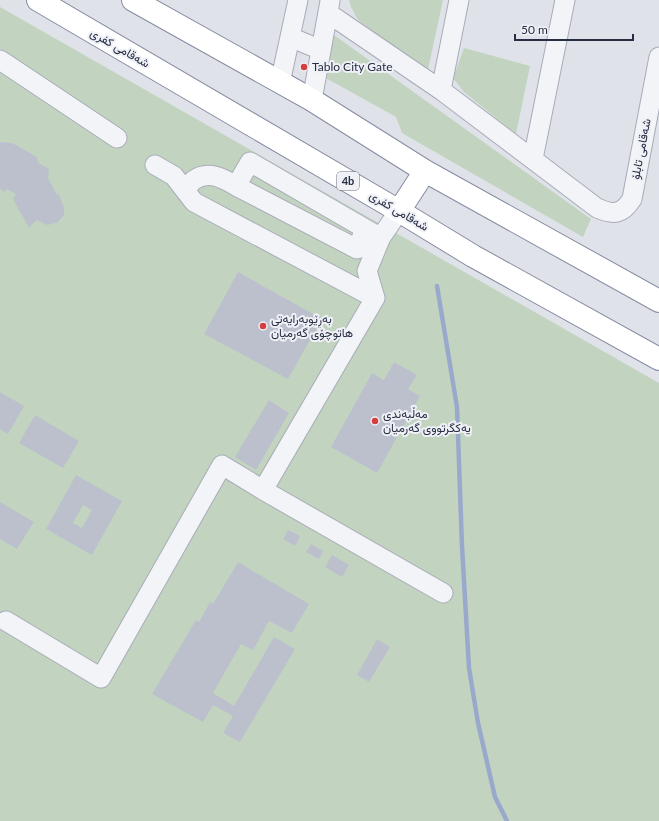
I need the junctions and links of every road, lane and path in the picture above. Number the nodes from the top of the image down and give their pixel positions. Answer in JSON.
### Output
{"nodes":[{"id":1,"x":38,"y":0,"type":"edge"},
{"id":2,"x":133,"y":0,"type":"edge"},
{"id":3,"x":298,"y":0,"type":"edge"},
{"id":4,"x":459,"y":0,"type":"edge"},
{"id":5,"x":565,"y":0,"type":"edge"},
{"id":6,"x":329,"y":6,"type":"edge"},
{"id":7,"x":290,"y":37,"type":"junction"},
{"id":8,"x":321,"y":50,"type":"junction"},
{"id":9,"x":659,"y":57,"type":"edge"},
{"id":10,"x":0,"y":60,"type":"edge"},
{"id":11,"x":280,"y":83,"type":"junction"},
{"id":12,"x":441,"y":90,"type":"junction"},
{"id":13,"x":312,"y":100,"type":"junction"},
{"id":14,"x":117,"y":138,"type":"dead end"},
{"id":15,"x":533,"y":158,"type":"junction"},
{"id":16,"x":155,"y":165,"type":"dead end"},
{"id":17,"x":425,"y":171,"type":"junction"},
{"id":18,"x":236,"y":186,"type":"junction"},
{"id":19,"x":185,"y":190,"type":"junction"},
{"id":20,"x":399,"y":211,"type":"junction"},
{"id":21,"x":373,"y":233,"type":"junction"},
{"id":22,"x":375,"y":298,"type":"junction"},
{"id":23,"x":659,"y":301,"type":"edge"},
{"id":24,"x":659,"y":359,"type":"edge"},
{"id":25,"x":263,"y":490,"type":"junction"},
{"id":26,"x":443,"y":593,"type":"dead end"},
{"id":27,"x":6,"y":621,"type":"dead end"}],
"edges":[{"from":1,"to":20,"type":"highway","name":"شەقامی کفری","number":"4b"},
{"from":2,"to":11,"type":"highway"},
{"from":3,"to":7,"type":"street"},
{"from":4,"to":12,"type":"street"},
{"from":5,"to":15,"type":"street"},
{"from":6,"to":8,"type":"street"},
{"from":6,"to":12,"type":"street"},
{"from":7,"to":8,"type":"street"},
{"from":7,"to":11,"type":"street"},
{"from":8,"to":13,"type":"street"},
{"from":9,"to":15,"type":"street","name":"شەقامی تابلۆ"},
{"from":10,"to":14,"type":"street"},
{"from":11,"to":13,"type":"highway"},
{"from":12,"to":15,"type":"street"},
{"from":13,"to":17,"type":"highway"},
{"from":16,"to":19,"type":"street"},
{"from":17,"to":20,"type":"highway"},
{"from":17,"to":23,"type":"highway"},
{"from":18,"to":19,"type":"street"},
{"from":18,"to":21,"type":"street"},
{"from":18,"to":21,"type":"street"},
{"from":19,"to":22,"type":"street"},
{"from":20,"to":21,"type":"street"},
{"from":20,"to":24,"type":"highway","name":"شەقامی کفری","number":"4b"},
{"from":21,"to":22,"type":"street"},
{"from":22,"to":25,"type":"street"},
{"from":25,"to":26,"type":"street"},
{"from":25,"to":27,"type":"street"}]}
